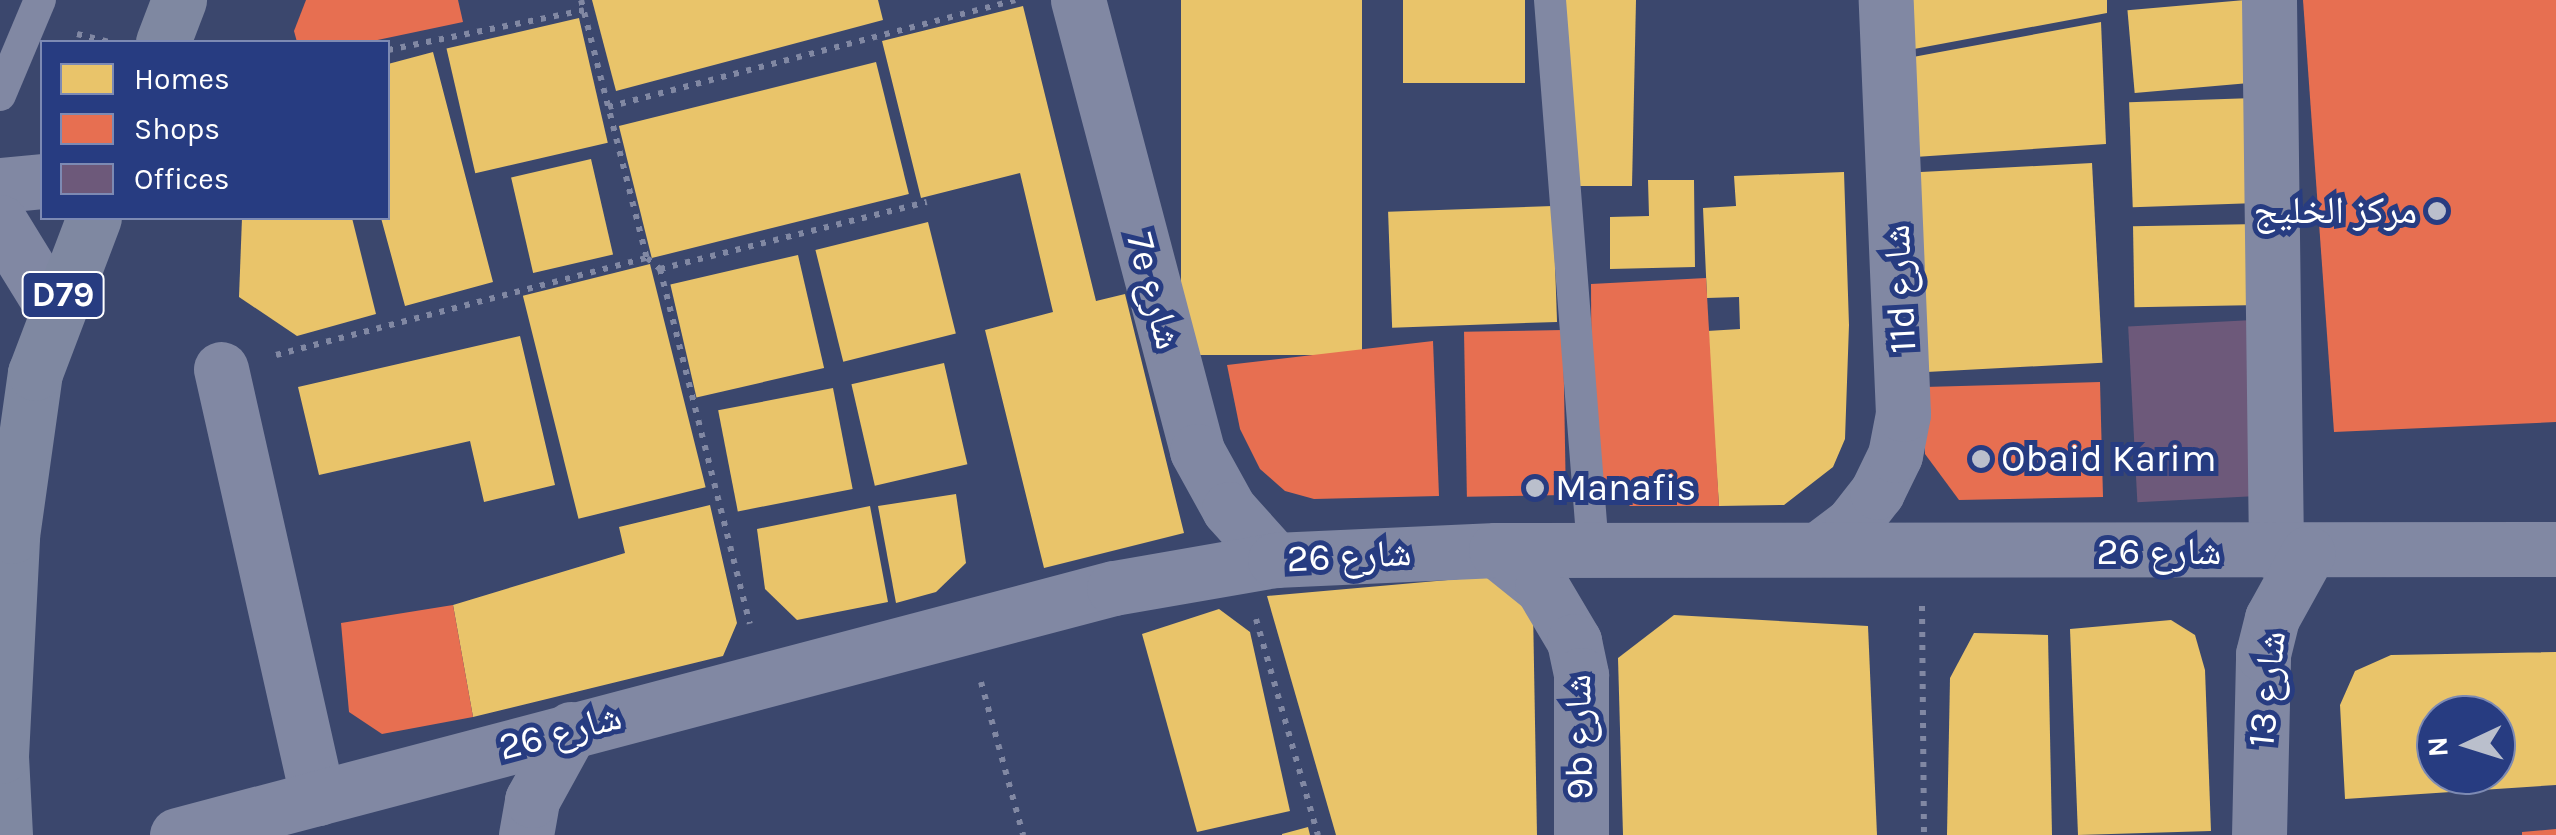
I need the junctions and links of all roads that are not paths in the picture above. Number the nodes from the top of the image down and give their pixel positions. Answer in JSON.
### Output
{"nodes":[{"id":1,"x":40,"y":0,"type":"edge"},
{"id":2,"x":179,"y":0,"type":"edge"},
{"id":3,"x":1078,"y":0,"type":"edge"},
{"id":4,"x":1550,"y":0,"type":"edge"},
{"id":5,"x":1886,"y":0,"type":"edge"},
{"id":6,"x":2269,"y":0,"type":"edge"},
{"id":7,"x":164,"y":40,"type":"edge"},
{"id":8,"x":0,"y":95,"type":"edge"},
{"id":9,"x":40,"y":181,"type":"edge"},
{"id":10,"x":0,"y":185,"type":"edge"},
{"id":11,"x":93,"y":220,"type":"edge"},
{"id":12,"x":0,"y":222,"type":"edge"},
{"id":13,"x":56,"y":313,"type":"junction"},
{"id":14,"x":221,"y":369,"type":"road end"},
{"id":15,"x":1592,"y":549,"type":"junction"},
{"id":16,"x":1819,"y":549,"type":"junction"},
{"id":17,"x":2556,"y":549,"type":"edge"},
{"id":18,"x":1496,"y":550,"type":"junction"},
{"id":19,"x":2292,"y":553,"type":"junction"},
{"id":20,"x":1258,"y":562,"type":"junction"},
{"id":21,"x":571,"y":729,"type":"junction"},
{"id":22,"x":318,"y":798,"type":"junction"},
{"id":23,"x":5,"y":835,"type":"edge"},
{"id":24,"x":177,"y":835,"type":"edge"},
{"id":25,"x":526,"y":835,"type":"edge"},
{"id":26,"x":1581,"y":835,"type":"edge"},
{"id":27,"x":2259,"y":835,"type":"edge"}],
"edges":[{"from":1,"to":8,"type":"lane"},
{"from":2,"to":7,"type":"main road"},
{"from":3,"to":20,"type":"street","name":"7e شارع"},
{"from":4,"to":15,"type":"lane"},
{"from":5,"to":16,"type":"street","name":"11d شارع"},
{"from":6,"to":19,"type":"street"},
{"from":9,"to":10,"type":"street"},
{"from":11,"to":13,"type":"main road","number":"D79"},
{"from":12,"to":13,"type":"street"},
{"from":13,"to":23,"type":"main road","number":"D79"},
{"from":14,"to":22,"type":"street"},
{"from":15,"to":16,"type":"street","name":"شارع 26"},
{"from":15,"to":18,"type":"street","name":"شارع 26"},
{"from":16,"to":19,"type":"street","name":"شارع 26"},
{"from":17,"to":19,"type":"street","name":"شارع 26"},
{"from":18,"to":20,"type":"street","name":"شارع 26"},
{"from":18,"to":26,"type":"street","name":"9b شارع"},
{"from":19,"to":27,"type":"street","name":"شارع 13"},
{"from":20,"to":21,"type":"street","name":"شارع 26"},
{"from":21,"to":22,"type":"street","name":"شارع 26"},
{"from":21,"to":25,"type":"street"},
{"from":22,"to":24,"type":"street","name":"شارع 26"}]}
